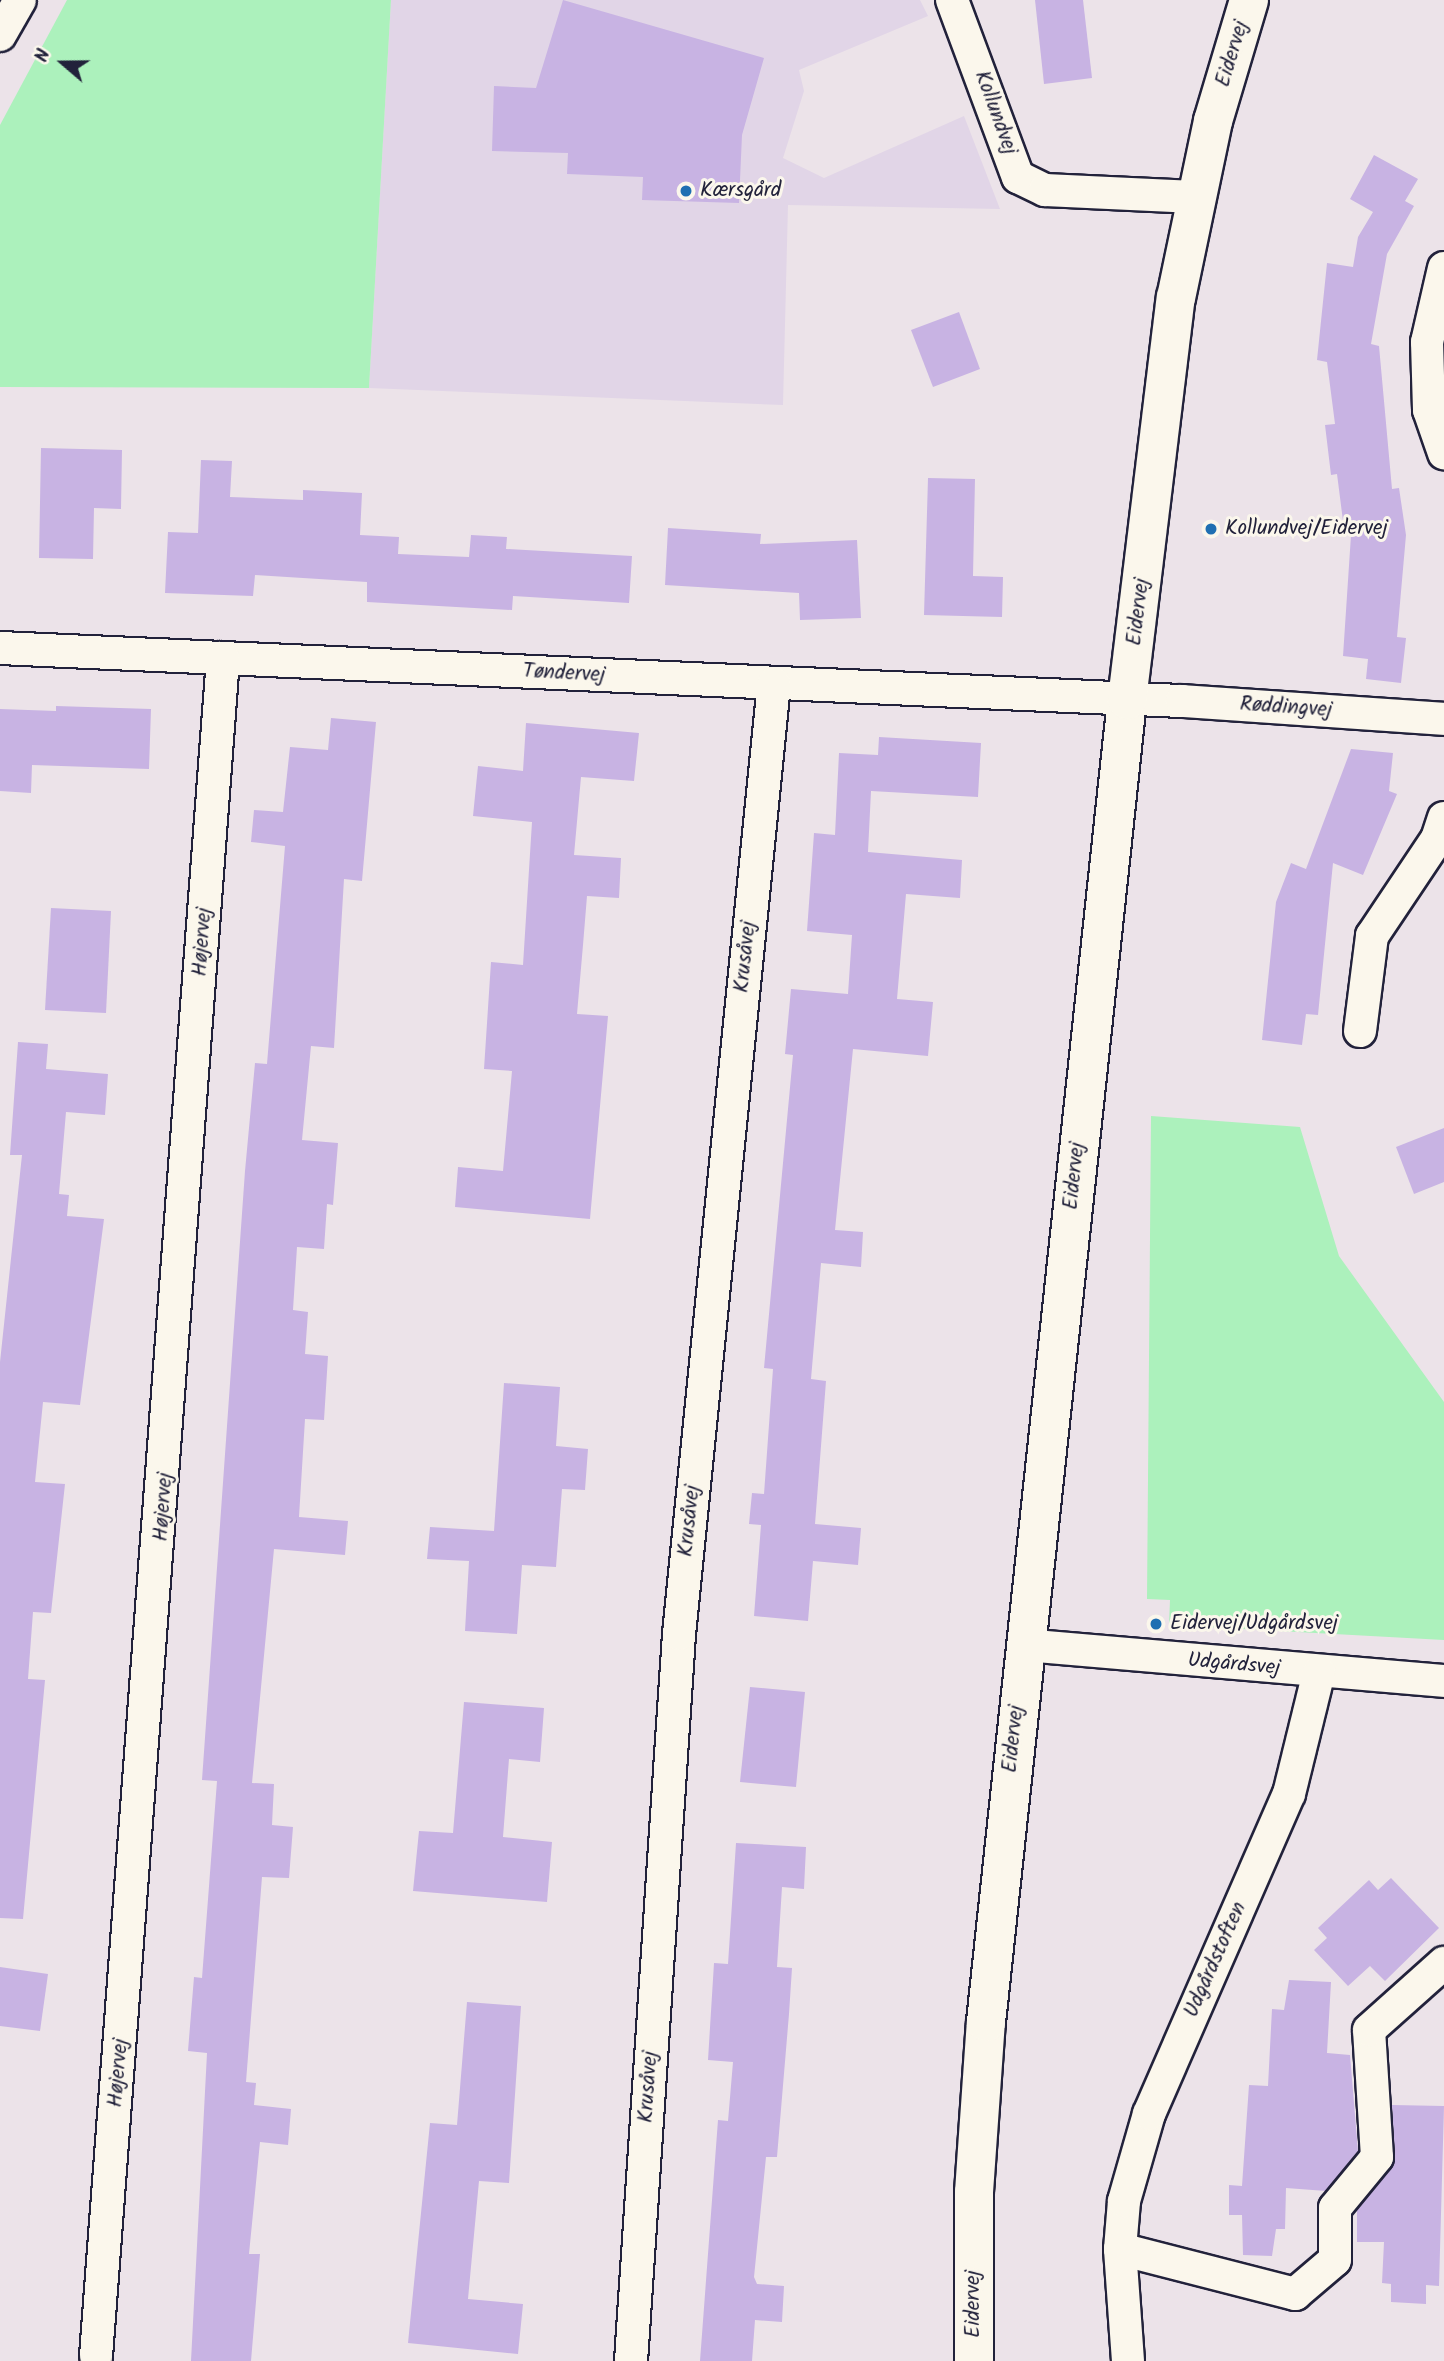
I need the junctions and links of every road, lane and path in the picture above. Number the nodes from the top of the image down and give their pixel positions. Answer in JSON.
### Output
{"nodes":[{"id":1,"x":20,"y":0,"type":"edge"},
{"id":2,"x":952,"y":0,"type":"edge"},
{"id":3,"x":1249,"y":0,"type":"edge"},
{"id":4,"x":0,"y":35,"type":"edge"},
{"id":5,"x":1195,"y":197,"type":"junction"},
{"id":6,"x":1444,"y":268,"type":"edge"},
{"id":7,"x":1444,"y":453,"type":"edge"},
{"id":8,"x":0,"y":648,"type":"edge"},
{"id":9,"x":223,"y":658,"type":"junction"},
{"id":10,"x":774,"y":684,"type":"junction"},
{"id":11,"x":1127,"y":700,"type":"junction"},
{"id":12,"x":1444,"y":719,"type":"edge"},
{"id":13,"x":1444,"y":818,"type":"edge"},
{"id":14,"x":1360,"y":1031,"type":"dead end"},
{"id":15,"x":1024,"y":1645,"type":"junction"},
{"id":16,"x":1319,"y":1672,"type":"junction"},
{"id":17,"x":1444,"y":1681,"type":"edge"},
{"id":18,"x":1444,"y":1963,"type":"edge"},
{"id":19,"x":1120,"y":2249,"type":"junction"},
{"id":20,"x":96,"y":2356,"type":"dead end"},
{"id":21,"x":631,"y":2361,"type":"edge"},
{"id":22,"x":974,"y":2361,"type":"edge"},
{"id":23,"x":1128,"y":2361,"type":"edge"}],
"edges":[{"from":1,"to":4,"type":"street"},
{"from":2,"to":5,"type":"street","name":"Kollundvej"},
{"from":3,"to":5,"type":"street","name":"Eidervej"},
{"from":5,"to":11,"type":"street","name":"Eidervej"},
{"from":6,"to":7,"type":"street"},
{"from":8,"to":9,"type":"street","name":"Tøndervej"},
{"from":9,"to":10,"type":"street","name":"Tøndervej"},
{"from":9,"to":20,"type":"street","name":"Højervej"},
{"from":10,"to":11,"type":"street","name":"Tøndervej"},
{"from":10,"to":21,"type":"street","name":"Krusåvej"},
{"from":11,"to":12,"type":"street","name":"Røddingvej"},
{"from":11,"to":15,"type":"street","name":"Eidervej"},
{"from":13,"to":14,"type":"street"},
{"from":15,"to":16,"type":"street","name":"Udgårdsvej"},
{"from":15,"to":22,"type":"street","name":"Eidervej"},
{"from":16,"to":17,"type":"street","name":"Udgårdsvej"},
{"from":16,"to":19,"type":"street","name":"Udgårdstoften"},
{"from":18,"to":19,"type":"street"},
{"from":19,"to":23,"type":"street","name":"Udgårdstoften"}]}
